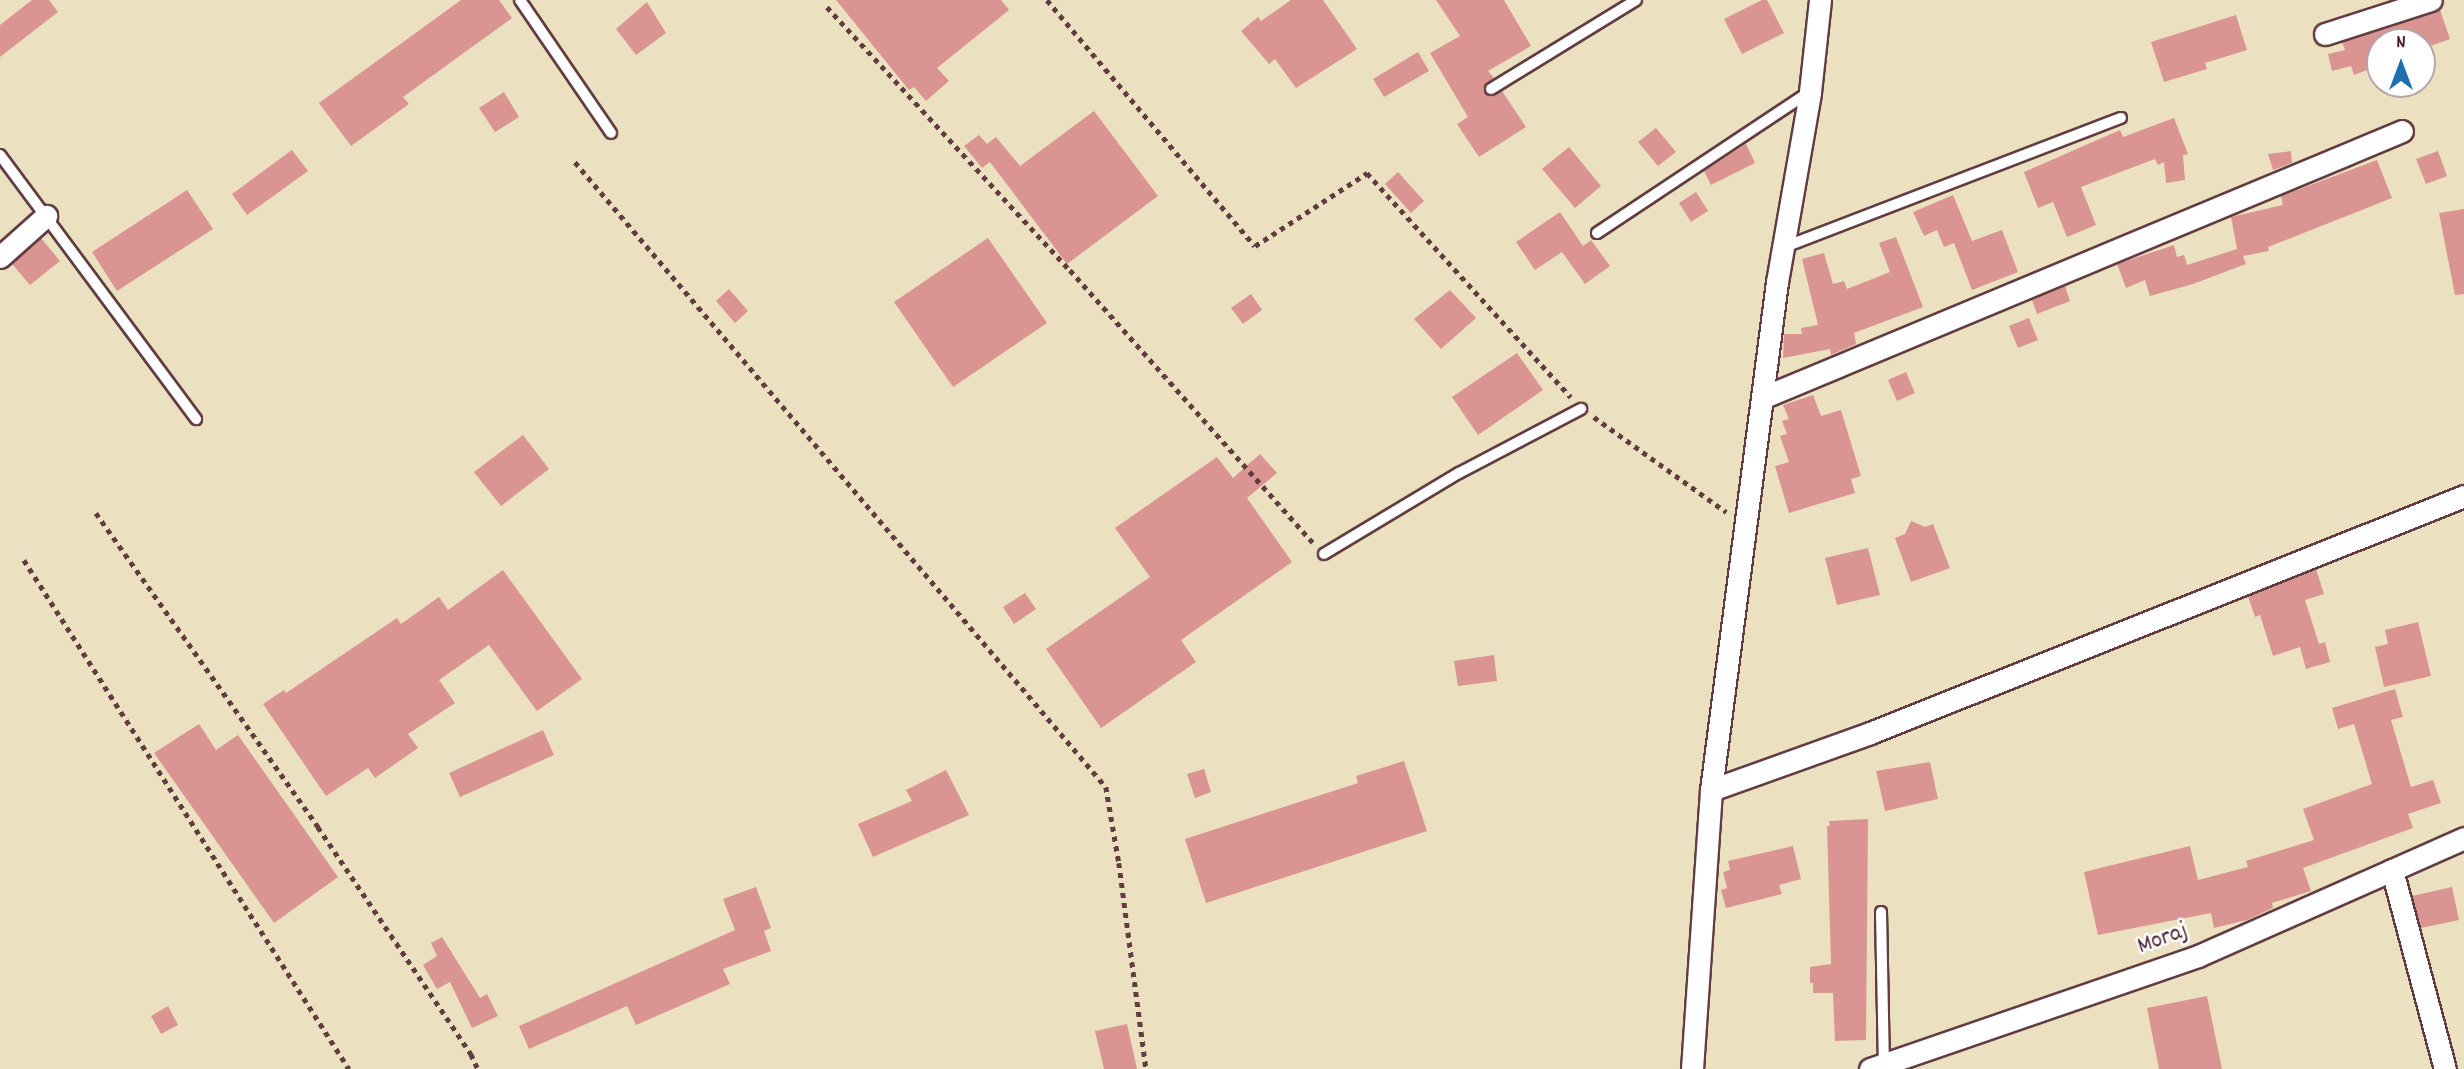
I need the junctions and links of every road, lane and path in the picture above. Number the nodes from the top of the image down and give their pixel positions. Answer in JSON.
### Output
{"nodes":[{"id":1,"x":520,"y":0,"type":"edge"},
{"id":2,"x":1047,"y":0,"type":"edge"},
{"id":3,"x":1636,"y":0,"type":"edge"},
{"id":4,"x":1820,"y":0,"type":"edge"},
{"id":5,"x":2431,"y":0,"type":"edge"},
{"id":6,"x":827,"y":7,"type":"dead end"},
{"id":7,"x":2325,"y":34,"type":"dead end"},
{"id":8,"x":1490,"y":89,"type":"dead end"},
{"id":9,"x":1811,"y":92,"type":"junction"},
{"id":10,"x":2121,"y":118,"type":"dead end"},
{"id":11,"x":2402,"y":131,"type":"dead end"},
{"id":12,"x":611,"y":133,"type":"dead end"},
{"id":13,"x":0,"y":155,"type":"edge"},
{"id":14,"x":575,"y":162,"type":"dead end"},
{"id":15,"x":46,"y":216,"type":"junction"},
{"id":16,"x":1597,"y":233,"type":"dead end"},
{"id":17,"x":1782,"y":248,"type":"junction"},
{"id":18,"x":0,"y":257,"type":"edge"},
{"id":19,"x":1764,"y":397,"type":"junction"},
{"id":20,"x":1581,"y":409,"type":"junction"},
{"id":21,"x":196,"y":419,"type":"dead end"},
{"id":22,"x":2464,"y":496,"type":"edge"},
{"id":23,"x":96,"y":513,"type":"dead end"},
{"id":24,"x":1746,"y":527,"type":"junction"},
{"id":25,"x":1324,"y":555,"type":"joint"},
{"id":26,"x":24,"y":560,"type":"dead end"},
{"id":27,"x":1711,"y":790,"type":"junction"},
{"id":28,"x":2464,"y":838,"type":"edge"},
{"id":29,"x":2392,"y":870,"type":"junction"},
{"id":30,"x":1881,"y":912,"type":"dead end"},
{"id":31,"x":1877,"y":1067,"type":"edge"},
{"id":32,"x":349,"y":1069,"type":"edge"},
{"id":33,"x":478,"y":1069,"type":"edge"},
{"id":34,"x":1146,"y":1069,"type":"edge"},
{"id":35,"x":1692,"y":1069,"type":"edge"},
{"id":36,"x":2445,"y":1069,"type":"edge"}],
"edges":[{"from":1,"to":12,"type":"lane"},
{"from":2,"to":20,"type":"path"},
{"from":3,"to":8,"type":"lane"},
{"from":4,"to":9,"type":"street"},
{"from":5,"to":7,"type":"street"},
{"from":6,"to":25,"type":"path"},
{"from":9,"to":16,"type":"lane"},
{"from":9,"to":17,"type":"street"},
{"from":10,"to":17,"type":"lane"},
{"from":11,"to":19,"type":"street"},
{"from":13,"to":15,"type":"lane"},
{"from":14,"to":34,"type":"path"},
{"from":15,"to":18,"type":"street"},
{"from":15,"to":21,"type":"lane"},
{"from":17,"to":19,"type":"street"},
{"from":19,"to":24,"type":"street"},
{"from":20,"to":24,"type":"path"},
{"from":20,"to":25,"type":"lane"},
{"from":22,"to":27,"type":"street"},
{"from":23,"to":33,"type":"path"},
{"from":24,"to":27,"type":"street"},
{"from":26,"to":32,"type":"path"},
{"from":27,"to":35,"type":"street"},
{"from":28,"to":29,"type":"street","name":"Moraj"},
{"from":29,"to":31,"type":"street","name":"Moraj"},
{"from":29,"to":36,"type":"street"},
{"from":30,"to":31,"type":"lane"}]}
